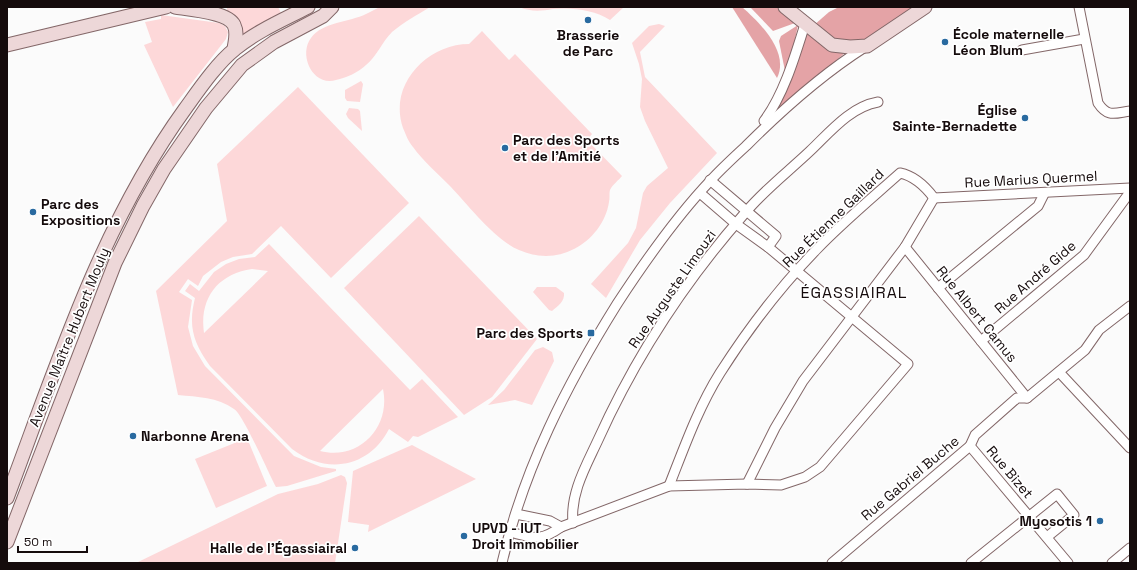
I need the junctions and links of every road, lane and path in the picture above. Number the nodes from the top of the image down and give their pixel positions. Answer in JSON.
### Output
{"nodes":[{"id":1,"x":166,"y":7,"type":"edge"},
{"id":2,"x":175,"y":7,"type":"edge"},
{"id":3,"x":308,"y":7,"type":"edge"},
{"id":4,"x":332,"y":7,"type":"edge"},
{"id":5,"x":785,"y":7,"type":"edge"},
{"id":6,"x":925,"y":7,"type":"edge"},
{"id":7,"x":1079,"y":7,"type":"edge"},
{"id":8,"x":805,"y":24,"type":"junction"},
{"id":9,"x":1084,"y":39,"type":"junction"},
{"id":10,"x":7,"y":44,"type":"edge"},
{"id":11,"x":867,"y":46,"type":"junction"},
{"id":12,"x":234,"y":50,"type":"junction"},
{"id":13,"x":1022,"y":50,"type":"dead end"},
{"id":14,"x":878,"y":102,"type":"dead end"},
{"id":15,"x":1130,"y":111,"type":"edge"},
{"id":16,"x":747,"y":145,"type":"junction"},
{"id":17,"x":710,"y":180,"type":"junction"},
{"id":18,"x":1130,"y":188,"type":"edge"},
{"id":19,"x":1130,"y":192,"type":"edge"},
{"id":20,"x":700,"y":193,"type":"junction"},
{"id":21,"x":1044,"y":194,"type":"junction"},
{"id":22,"x":934,"y":198,"type":"junction"},
{"id":23,"x":745,"y":212,"type":"junction"},
{"id":24,"x":736,"y":224,"type":"junction"},
{"id":25,"x":768,"y":247,"type":"junction"},
{"id":26,"x":905,"y":247,"type":"junction"},
{"id":27,"x":796,"y":271,"type":"junction"},
{"id":28,"x":938,"y":288,"type":"junction"},
{"id":29,"x":1130,"y":306,"type":"edge"},
{"id":30,"x":852,"y":316,"type":"junction"},
{"id":31,"x":981,"y":340,"type":"junction"},
{"id":32,"x":1059,"y":372,"type":"junction"},
{"id":33,"x":1027,"y":398,"type":"junction"},
{"id":34,"x":1128,"y":443,"type":"edge"},
{"id":35,"x":970,"y":446,"type":"junction"},
{"id":36,"x":747,"y":484,"type":"junction"},
{"id":37,"x":669,"y":486,"type":"junction"},
{"id":38,"x":7,"y":498,"type":"edge"},
{"id":39,"x":516,"y":514,"type":"junction"},
{"id":40,"x":1029,"y":516,"type":"junction"},
{"id":41,"x":573,"y":523,"type":"junction"},
{"id":42,"x":562,"y":527,"type":"junction"},
{"id":43,"x":510,"y":532,"type":"junction"},
{"id":44,"x":1047,"y":537,"type":"junction"},
{"id":45,"x":7,"y":542,"type":"edge"},
{"id":46,"x":1130,"y":548,"type":"edge"},
{"id":47,"x":502,"y":563,"type":"edge"},
{"id":48,"x":832,"y":563,"type":"edge"},
{"id":49,"x":972,"y":563,"type":"edge"},
{"id":50,"x":1068,"y":563,"type":"edge"},
{"id":51,"x":1112,"y":563,"type":"edge"}],
"edges":[{"from":1,"to":10,"type":"main road"},
{"from":2,"to":12,"type":"main road"},
{"from":3,"to":12,"type":"main road","name":"Avenue Maître Hubert Mouly"},
{"from":4,"to":45,"type":"main road","name":"Avenue Maître Hubert Mouly"},
{"from":5,"to":8,"type":"main road"},
{"from":6,"to":11,"type":"main road"},
{"from":7,"to":9,"type":"street"},
{"from":8,"to":11,"type":"main road"},
{"from":8,"to":16,"type":"street"},
{"from":9,"to":13,"type":"street"},
{"from":9,"to":15,"type":"street"},
{"from":11,"to":16,"type":"street"},
{"from":12,"to":38,"type":"main road","name":"Avenue Maître Hubert Mouly"},
{"from":14,"to":23,"type":"street","name":"Rue Auguste Limouzi"},
{"from":16,"to":17,"type":"street"},
{"from":17,"to":20,"type":"street"},
{"from":17,"to":23,"type":"street"},
{"from":18,"to":21,"type":"street","name":"Rue Marius Quermel"},
{"from":19,"to":31,"type":"street","name":"Rue André Gide"},
{"from":20,"to":24,"type":"street"},
{"from":20,"to":39,"type":"street"},
{"from":21,"to":22,"type":"street","name":"Rue Marius Quermel"},
{"from":21,"to":28,"type":"street"},
{"from":22,"to":26,"type":"street"},
{"from":22,"to":27,"type":"street","name":"Rue Étienne Gaillard"},
{"from":23,"to":24,"type":"street","name":"Rue Auguste Limouzi"},
{"from":23,"to":25,"type":"street"},
{"from":24,"to":25,"type":"street"},
{"from":24,"to":41,"type":"street","name":"Rue Auguste Limouzi"},
{"from":25,"to":27,"type":"street"},
{"from":26,"to":28,"type":"street","name":"Rue Albert Camus"},
{"from":26,"to":30,"type":"street"},
{"from":27,"to":30,"type":"street"},
{"from":27,"to":37,"type":"street","name":"Rue Étienne Gaillard"},
{"from":28,"to":31,"type":"street","name":"Rue Albert Camus"},
{"from":29,"to":32,"type":"street","name":"Rue Gabriel Buche"},
{"from":30,"to":36,"type":"street"},
{"from":30,"to":36,"type":"street"},
{"from":31,"to":33,"type":"street","name":"Rue Albert Camus"},
{"from":32,"to":33,"type":"street","name":"Rue Gabriel Buche"},
{"from":32,"to":34,"type":"street"},
{"from":33,"to":35,"type":"street","name":"Rue Gabriel Buche"},
{"from":35,"to":40,"type":"street","name":"Rue Bizet"},
{"from":35,"to":48,"type":"street","name":"Rue Gabriel Buche"},
{"from":36,"to":37,"type":"street"},
{"from":37,"to":41,"type":"street"},
{"from":39,"to":42,"type":"street"},
{"from":39,"to":43,"type":"street"},
{"from":40,"to":44,"type":"street","name":"Rue Bizet"},
{"from":40,"to":44,"type":"street","name":"Rue Bizet"},
{"from":40,"to":49,"type":"street"},
{"from":41,"to":42,"type":"street"},
{"from":42,"to":43,"type":"street"},
{"from":43,"to":47,"type":"street"},
{"from":44,"to":50,"type":"street","name":"Rue Bizet"},
{"from":46,"to":51,"type":"street"}]}
